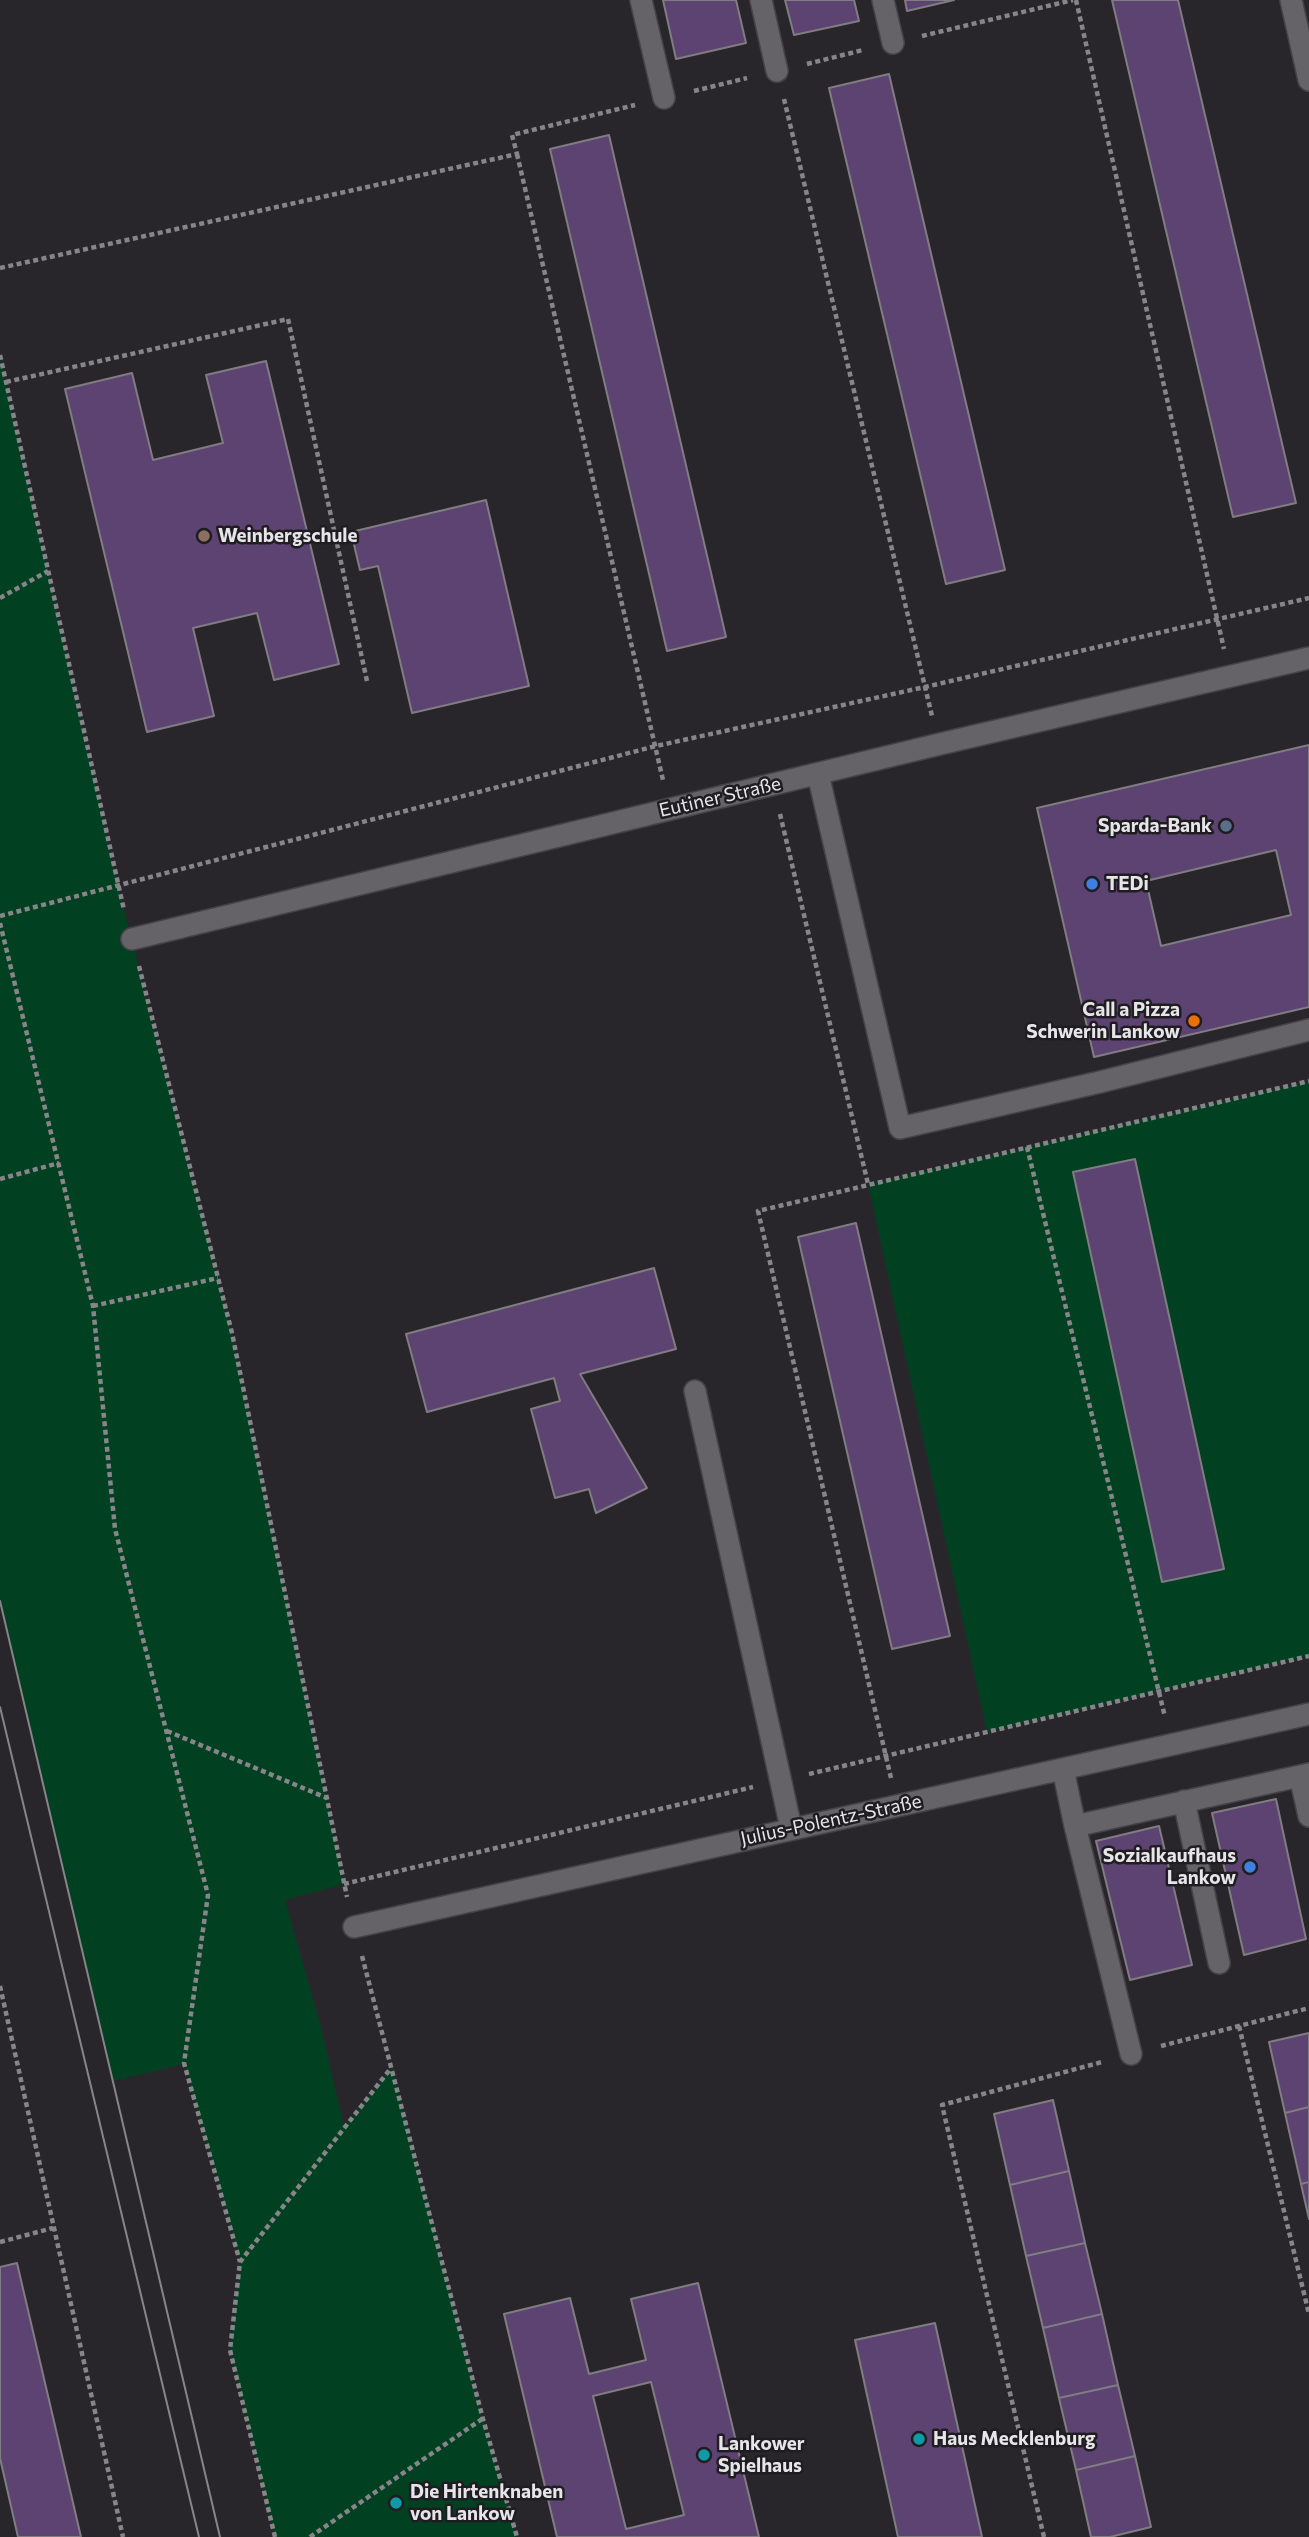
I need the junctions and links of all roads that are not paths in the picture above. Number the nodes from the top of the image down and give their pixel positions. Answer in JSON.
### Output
{"nodes":[{"id":1,"x":641,"y":0,"type":"edge"},
{"id":2,"x":761,"y":0,"type":"edge"},
{"id":3,"x":883,"y":0,"type":"edge"},
{"id":4,"x":1291,"y":0,"type":"edge"},
{"id":5,"x":893,"y":43,"type":"road end"},
{"id":6,"x":777,"y":71,"type":"road end"},
{"id":7,"x":1309,"y":80,"type":"edge"},
{"id":8,"x":664,"y":98,"type":"road end"},
{"id":9,"x":1309,"y":658,"type":"edge"},
{"id":10,"x":818,"y":774,"type":"junction"},
{"id":11,"x":132,"y":939,"type":"road end"},
{"id":12,"x":1309,"y":1030,"type":"edge"},
{"id":13,"x":695,"y":1391,"type":"dead end"},
{"id":14,"x":1309,"y":1714,"type":"edge"},
{"id":15,"x":1063,"y":1769,"type":"junction"},
{"id":16,"x":1304,"y":1775,"type":"edge"},
{"id":17,"x":1184,"y":1801,"type":"junction"},
{"id":18,"x":1309,"y":1815,"type":"edge"},
{"id":19,"x":1075,"y":1826,"type":"junction"},
{"id":20,"x":791,"y":1828,"type":"junction"},
{"id":21,"x":354,"y":1927,"type":"road end"},
{"id":22,"x":1219,"y":1963,"type":"dead end"},
{"id":23,"x":1131,"y":2054,"type":"road end"}],
"edges":[{"from":1,"to":8,"type":"street"},
{"from":2,"to":6,"type":"street"},
{"from":3,"to":5,"type":"street"},
{"from":4,"to":7,"type":"street"},
{"from":9,"to":10,"type":"street","name":"Eutiner Straße"},
{"from":10,"to":11,"type":"street","name":"Eutiner Straße"},
{"from":10,"to":12,"type":"street"},
{"from":13,"to":20,"type":"street"},
{"from":14,"to":15,"type":"street","name":"Julius-Polentz-Straße"},
{"from":15,"to":19,"type":"street"},
{"from":15,"to":20,"type":"street","name":"Julius-Polentz-Straße"},
{"from":16,"to":17,"type":"street"},
{"from":16,"to":18,"type":"street"},
{"from":17,"to":19,"type":"street"},
{"from":17,"to":22,"type":"street"},
{"from":19,"to":23,"type":"street"},
{"from":20,"to":21,"type":"street","name":"Julius-Polentz-Straße"}]}
